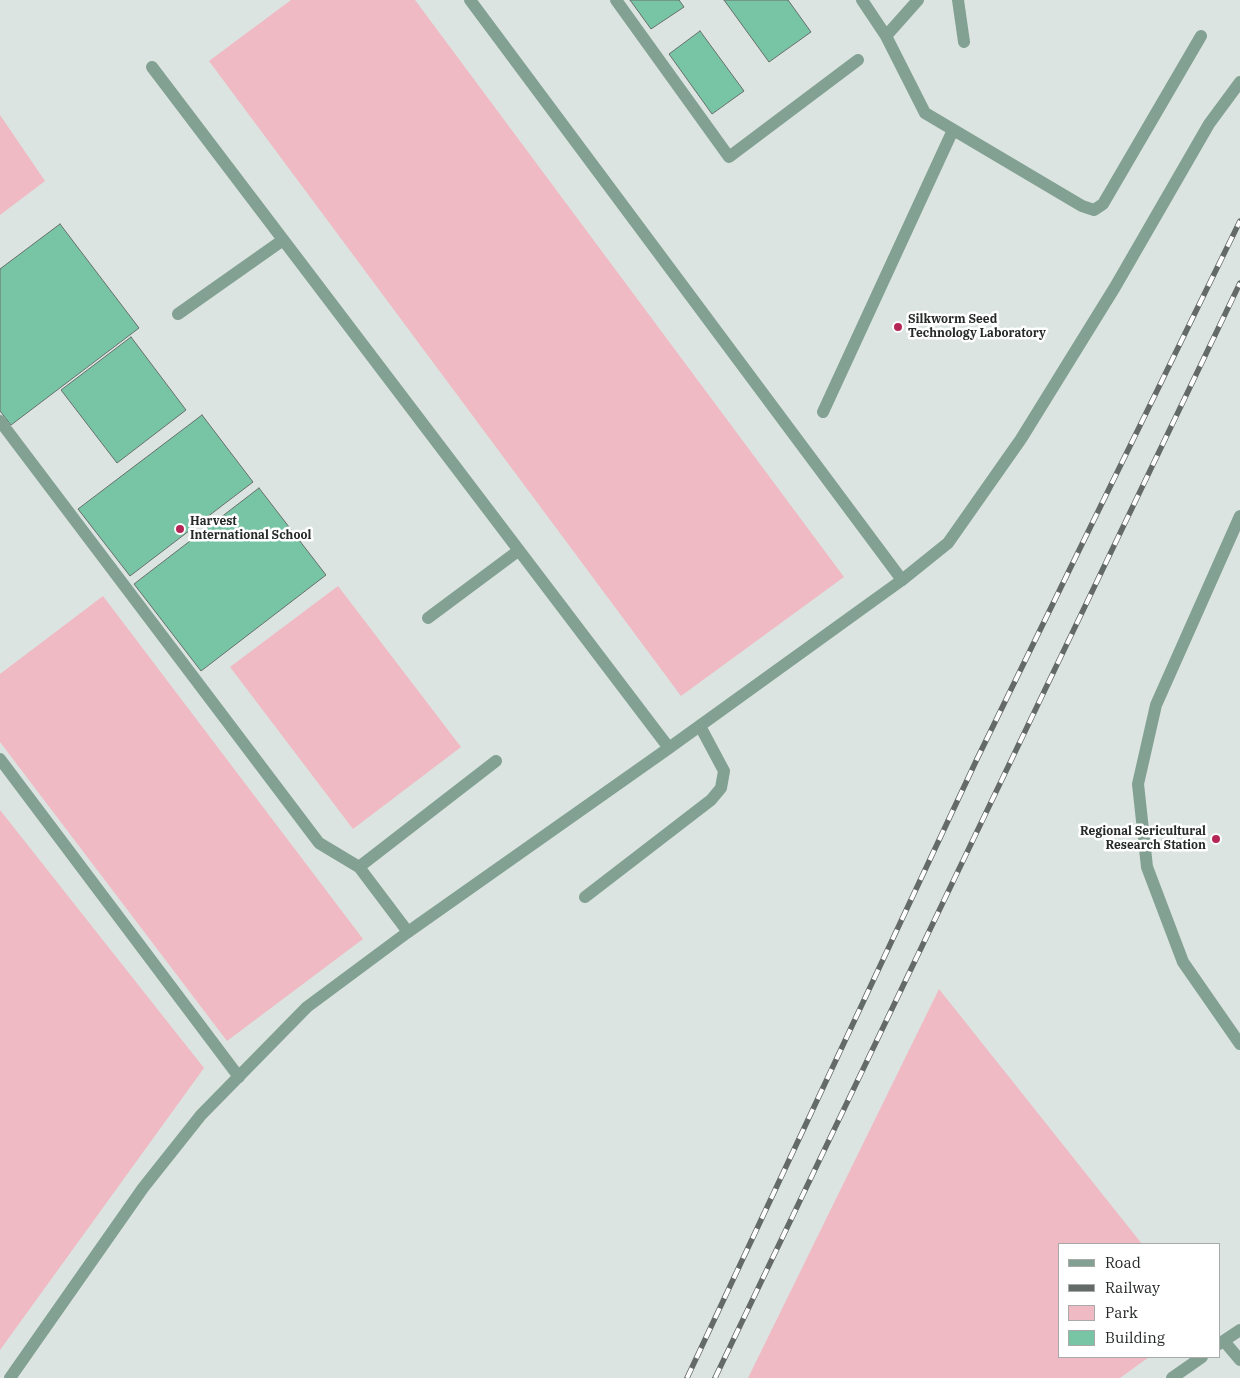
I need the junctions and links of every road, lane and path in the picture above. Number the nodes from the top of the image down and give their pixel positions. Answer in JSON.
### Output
{"nodes":[{"id":1,"x":470,"y":0,"type":"edge"},
{"id":2,"x":616,"y":0,"type":"edge"},
{"id":3,"x":862,"y":0,"type":"edge"},
{"id":4,"x":918,"y":0,"type":"edge"},
{"id":5,"x":958,"y":0,"type":"edge"},
{"id":6,"x":886,"y":36,"type":"junction"},
{"id":7,"x":1201,"y":36,"type":"dead end"},
{"id":8,"x":964,"y":42,"type":"dead end"},
{"id":9,"x":858,"y":60,"type":"dead end"},
{"id":10,"x":152,"y":67,"type":"dead end"},
{"id":11,"x":1240,"y":82,"type":"edge"},
{"id":12,"x":953,"y":130,"type":"junction"},
{"id":13,"x":284,"y":240,"type":"junction"},
{"id":14,"x":178,"y":314,"type":"dead end"},
{"id":15,"x":824,"y":412,"type":"dead end"},
{"id":16,"x":0,"y":421,"type":"edge"},
{"id":17,"x":1240,"y":516,"type":"edge"},
{"id":18,"x":518,"y":551,"type":"junction"},
{"id":19,"x":902,"y":580,"type":"junction"},
{"id":20,"x":428,"y":618,"type":"dead end"},
{"id":21,"x":700,"y":726,"type":"junction"},
{"id":22,"x":669,"y":748,"type":"junction"},
{"id":23,"x":0,"y":759,"type":"edge"},
{"id":24,"x":496,"y":761,"type":"dead end"},
{"id":25,"x":359,"y":867,"type":"junction"},
{"id":26,"x":585,"y":897,"type":"dead end"},
{"id":27,"x":408,"y":932,"type":"junction"},
{"id":28,"x":1240,"y":1044,"type":"edge"},
{"id":29,"x":239,"y":1077,"type":"junction"},
{"id":30,"x":1240,"y":1330,"type":"edge"},
{"id":31,"x":1221,"y":1343,"type":"edge"},
{"id":32,"x":1201,"y":1358,"type":"edge"},
{"id":33,"x":1240,"y":1360,"type":"edge"},
{"id":34,"x":10,"y":1378,"type":"edge"},
{"id":35,"x":1172,"y":1378,"type":"edge"}],
"edges":[{"from":1,"to":19,"type":"street"},
{"from":2,"to":9,"type":"street"},
{"from":3,"to":6,"type":"street"},
{"from":4,"to":6,"type":"street"},
{"from":5,"to":8,"type":"street"},
{"from":6,"to":12,"type":"street"},
{"from":7,"to":12,"type":"street"},
{"from":10,"to":13,"type":"street"},
{"from":11,"to":19,"type":"street"},
{"from":12,"to":15,"type":"street"},
{"from":13,"to":14,"type":"street"},
{"from":13,"to":18,"type":"street"},
{"from":16,"to":25,"type":"street"},
{"from":17,"to":28,"type":"street"},
{"from":18,"to":20,"type":"street"},
{"from":18,"to":22,"type":"street"},
{"from":19,"to":21,"type":"street"},
{"from":21,"to":22,"type":"street"},
{"from":21,"to":26,"type":"street"},
{"from":22,"to":27,"type":"street"},
{"from":23,"to":29,"type":"street"},
{"from":24,"to":25,"type":"street"},
{"from":25,"to":27,"type":"street"},
{"from":27,"to":29,"type":"street"},
{"from":29,"to":34,"type":"street"},
{"from":30,"to":31,"type":"street"},
{"from":31,"to":33,"type":"street"},
{"from":32,"to":35,"type":"street"}]}
